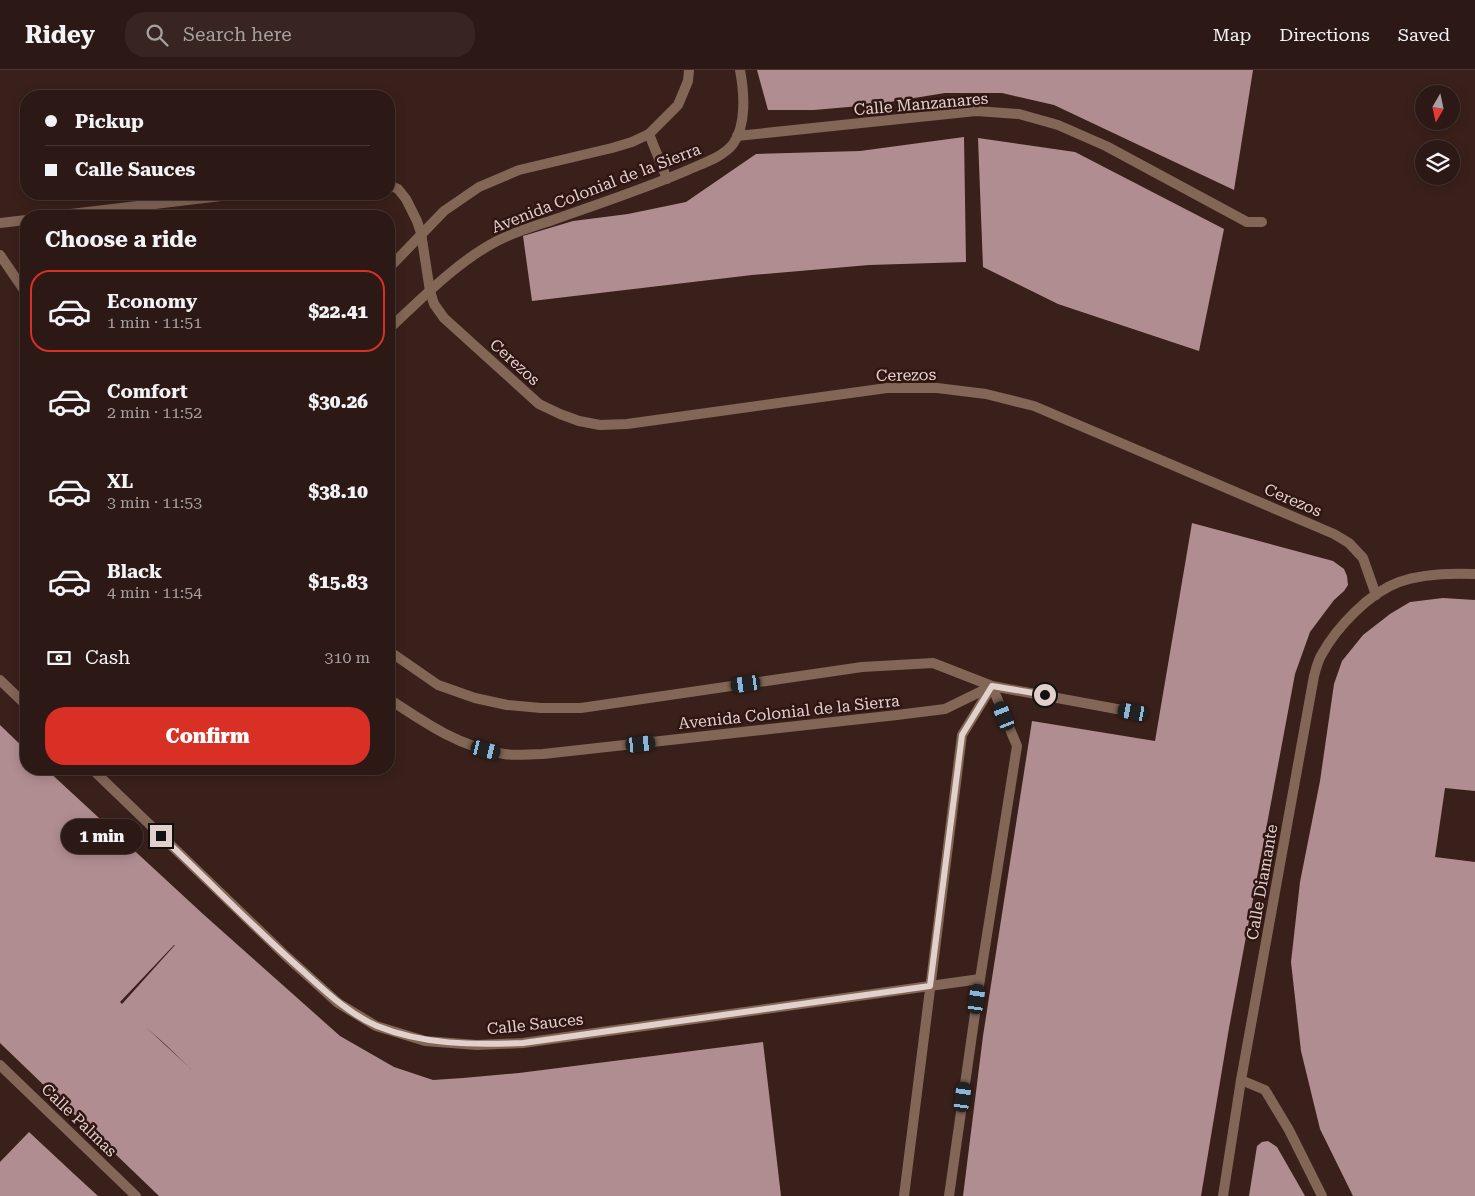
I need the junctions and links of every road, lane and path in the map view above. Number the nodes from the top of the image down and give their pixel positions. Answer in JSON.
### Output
{"nodes":[{"id":1,"x":689,"y":70,"type":"edge"},
{"id":2,"x":740,"y":70,"type":"edge"},
{"id":3,"x":649,"y":134,"type":"junction"},
{"id":4,"x":737,"y":136,"type":"junction"},
{"id":5,"x":667,"y":179,"type":"junction"},
{"id":6,"x":395,"y":188,"type":"edge"},
{"id":7,"x":188,"y":200,"type":"edge"},
{"id":8,"x":104,"y":210,"type":"edge"},
{"id":9,"x":20,"y":221,"type":"edge"},
{"id":10,"x":1262,"y":222,"type":"dead end"},
{"id":11,"x":0,"y":223,"type":"edge"},
{"id":12,"x":421,"y":233,"type":"junction"},
{"id":13,"x":0,"y":255,"type":"edge"},
{"id":14,"x":395,"y":261,"type":"edge"},
{"id":15,"x":20,"y":284,"type":"edge"},
{"id":16,"x":430,"y":291,"type":"junction"},
{"id":17,"x":395,"y":323,"type":"edge"},
{"id":18,"x":1475,"y":574,"type":"edge"},
{"id":19,"x":1376,"y":595,"type":"junction"},
{"id":20,"x":395,"y":655,"type":"edge"},
{"id":21,"x":0,"y":680,"type":"edge"},
{"id":22,"x":992,"y":686,"type":"junction"},
{"id":23,"x":20,"y":699,"type":"edge"},
{"id":24,"x":395,"y":703,"type":"edge"},
{"id":25,"x":1133,"y":712,"type":"dead end"},
{"id":26,"x":98,"y":775,"type":"edge"},
{"id":27,"x":980,"y":979,"type":"junction"},
{"id":28,"x":930,"y":986,"type":"junction"},
{"id":29,"x":0,"y":1065,"type":"edge"},
{"id":30,"x":1241,"y":1080,"type":"junction"},
{"id":31,"x":136,"y":1196,"type":"edge"},
{"id":32,"x":904,"y":1196,"type":"edge"},
{"id":33,"x":949,"y":1196,"type":"edge"},
{"id":34,"x":1223,"y":1196,"type":"edge"},
{"id":35,"x":1322,"y":1196,"type":"edge"}],
"edges":[{"from":1,"to":3,"type":"street","name":"Avenida Colonial de la Sierra"},
{"from":2,"to":4,"type":"street","name":"Avenida Colonial de la Sierra"},
{"from":3,"to":5,"type":"street"},
{"from":3,"to":12,"type":"street","name":"Avenida Colonial de la Sierra"},
{"from":4,"to":5,"type":"street","name":"Avenida Colonial de la Sierra"},
{"from":4,"to":10,"type":"street","name":"Calle Manzanares"},
{"from":5,"to":16,"type":"street","name":"Avenida Colonial de la Sierra"},
{"from":6,"to":12,"type":"street"},
{"from":7,"to":8,"type":"street"},
{"from":9,"to":11,"type":"street"},
{"from":12,"to":14,"type":"street","name":"Avenida Colonial de la Sierra"},
{"from":12,"to":16,"type":"street","name":"Cerezos"},
{"from":13,"to":15,"type":"street"},
{"from":16,"to":17,"type":"street","name":"Avenida Colonial de la Sierra"},
{"from":16,"to":19,"type":"street","name":"Cerezos"},
{"from":18,"to":19,"type":"street","name":"Calle Diamante"},
{"from":19,"to":30,"type":"street","name":"Calle Diamante"},
{"from":20,"to":22,"type":"street","name":"Avenida Colonial de la Sierra"},
{"from":21,"to":23,"type":"street"},
{"from":22,"to":24,"type":"street","name":"Avenida Colonial de la Sierra"},
{"from":22,"to":25,"type":"street"},
{"from":22,"to":27,"type":"street"},
{"from":22,"to":28,"type":"street"},
{"from":26,"to":28,"type":"street","name":"Calle Sauces"},
{"from":27,"to":28,"type":"street","name":"Calle Sauces"},
{"from":27,"to":33,"type":"street"},
{"from":28,"to":32,"type":"street"},
{"from":29,"to":31,"type":"street","name":"Calle Palmas"},
{"from":30,"to":34,"type":"street","name":"Calle Diamante"},
{"from":30,"to":35,"type":"street"}]}
